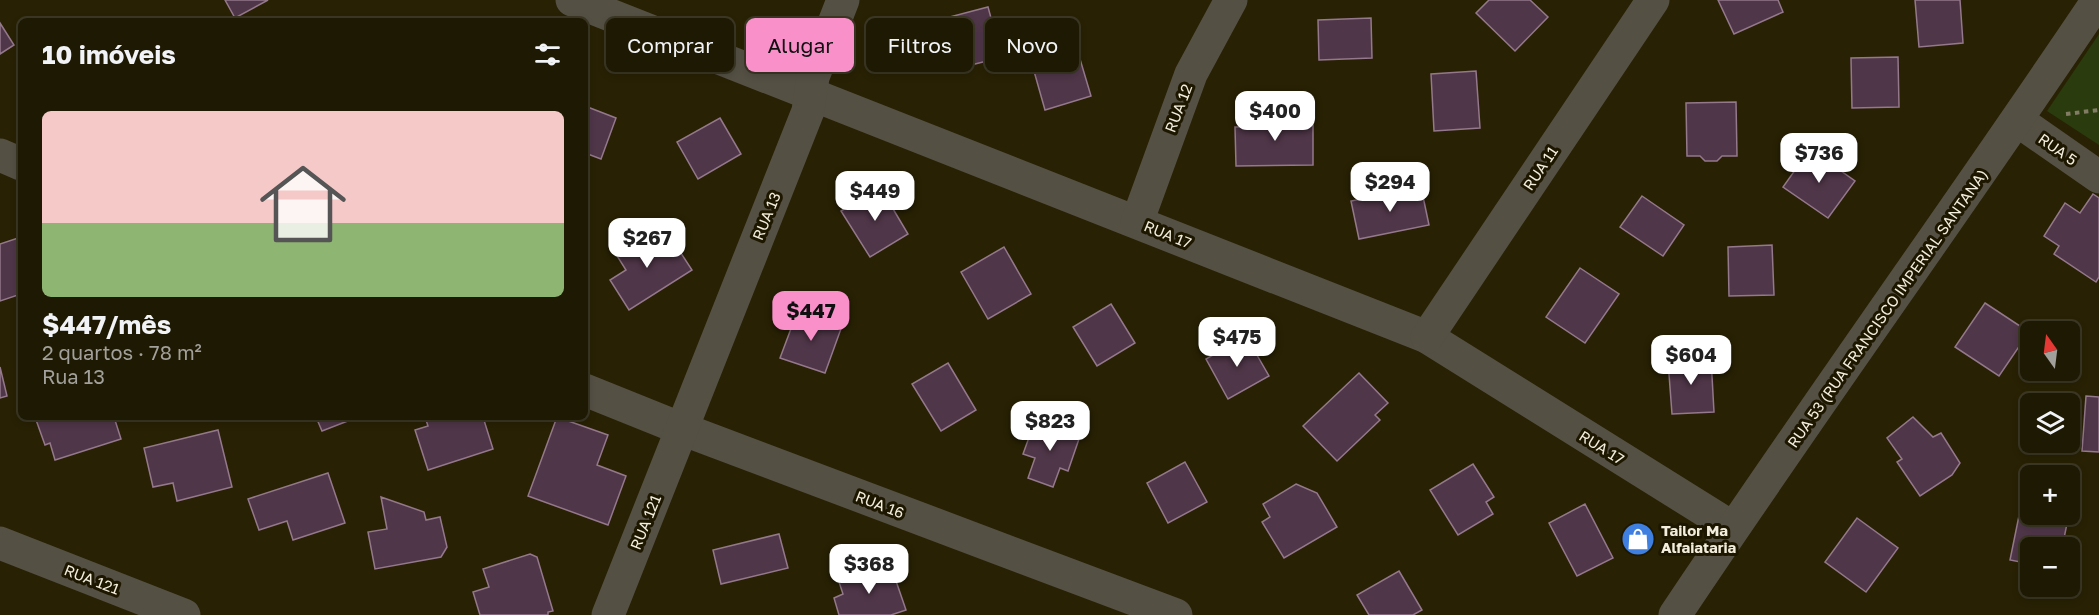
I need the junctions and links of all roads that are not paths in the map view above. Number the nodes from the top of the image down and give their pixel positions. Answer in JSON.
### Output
{"nodes":[{"id":1,"x":572,"y":0,"type":"edge"},
{"id":2,"x":843,"y":0,"type":"edge"},
{"id":3,"x":1231,"y":0,"type":"edge"},
{"id":4,"x":1653,"y":0,"type":"edge"},
{"id":5,"x":2098,"y":0,"type":"edge"},
{"id":6,"x":810,"y":94,"type":"junction"},
{"id":7,"x":2017,"y":120,"type":"junction"},
{"id":8,"x":0,"y":155,"type":"edge"},
{"id":9,"x":18,"y":163,"type":"edge"},
{"id":10,"x":2099,"y":177,"type":"edge"},
{"id":11,"x":1137,"y":222,"type":"junction"},
{"id":12,"x":1427,"y":337,"type":"junction"},
{"id":13,"x":588,"y":391,"type":"edge"},
{"id":14,"x":682,"y":429,"type":"junction"},
{"id":15,"x":1733,"y":528,"type":"junction"},
{"id":16,"x":0,"y":543,"type":"edge"},
{"id":17,"x":184,"y":615,"type":"edge"},
{"id":18,"x":608,"y":615,"type":"edge"},
{"id":19,"x":1176,"y":615,"type":"edge"},
{"id":20,"x":1675,"y":615,"type":"edge"}],
"edges":[{"from":1,"to":6,"type":"street","name":"RUA 17"},
{"from":2,"to":6,"type":"street","name":"RUA 13"},
{"from":3,"to":11,"type":"street","name":"RUA 12"},
{"from":4,"to":12,"type":"street","name":"RUA 11"},
{"from":5,"to":7,"type":"street","name":"RUA 53 (RUA FRANCISCO IMPERIAL SANTANA)"},
{"from":6,"to":11,"type":"street","name":"RUA 17"},
{"from":6,"to":14,"type":"street","name":"RUA 13"},
{"from":7,"to":10,"type":"street","name":"RUA 5"},
{"from":7,"to":15,"type":"street","name":"RUA 53 (RUA FRANCISCO IMPERIAL SANTANA)"},
{"from":8,"to":9,"type":"street"},
{"from":11,"to":12,"type":"street","name":"RUA 17"},
{"from":12,"to":15,"type":"street","name":"RUA 17"},
{"from":13,"to":14,"type":"street","name":"RUA 16"},
{"from":14,"to":18,"type":"street","name":"RUA 121"},
{"from":14,"to":19,"type":"street","name":"RUA 16"},
{"from":15,"to":20,"type":"street","name":"RUA 53 (RUA FRANCISCO IMPERIAL SANTANA)"},
{"from":16,"to":17,"type":"street","name":"RUA 121"}]}
